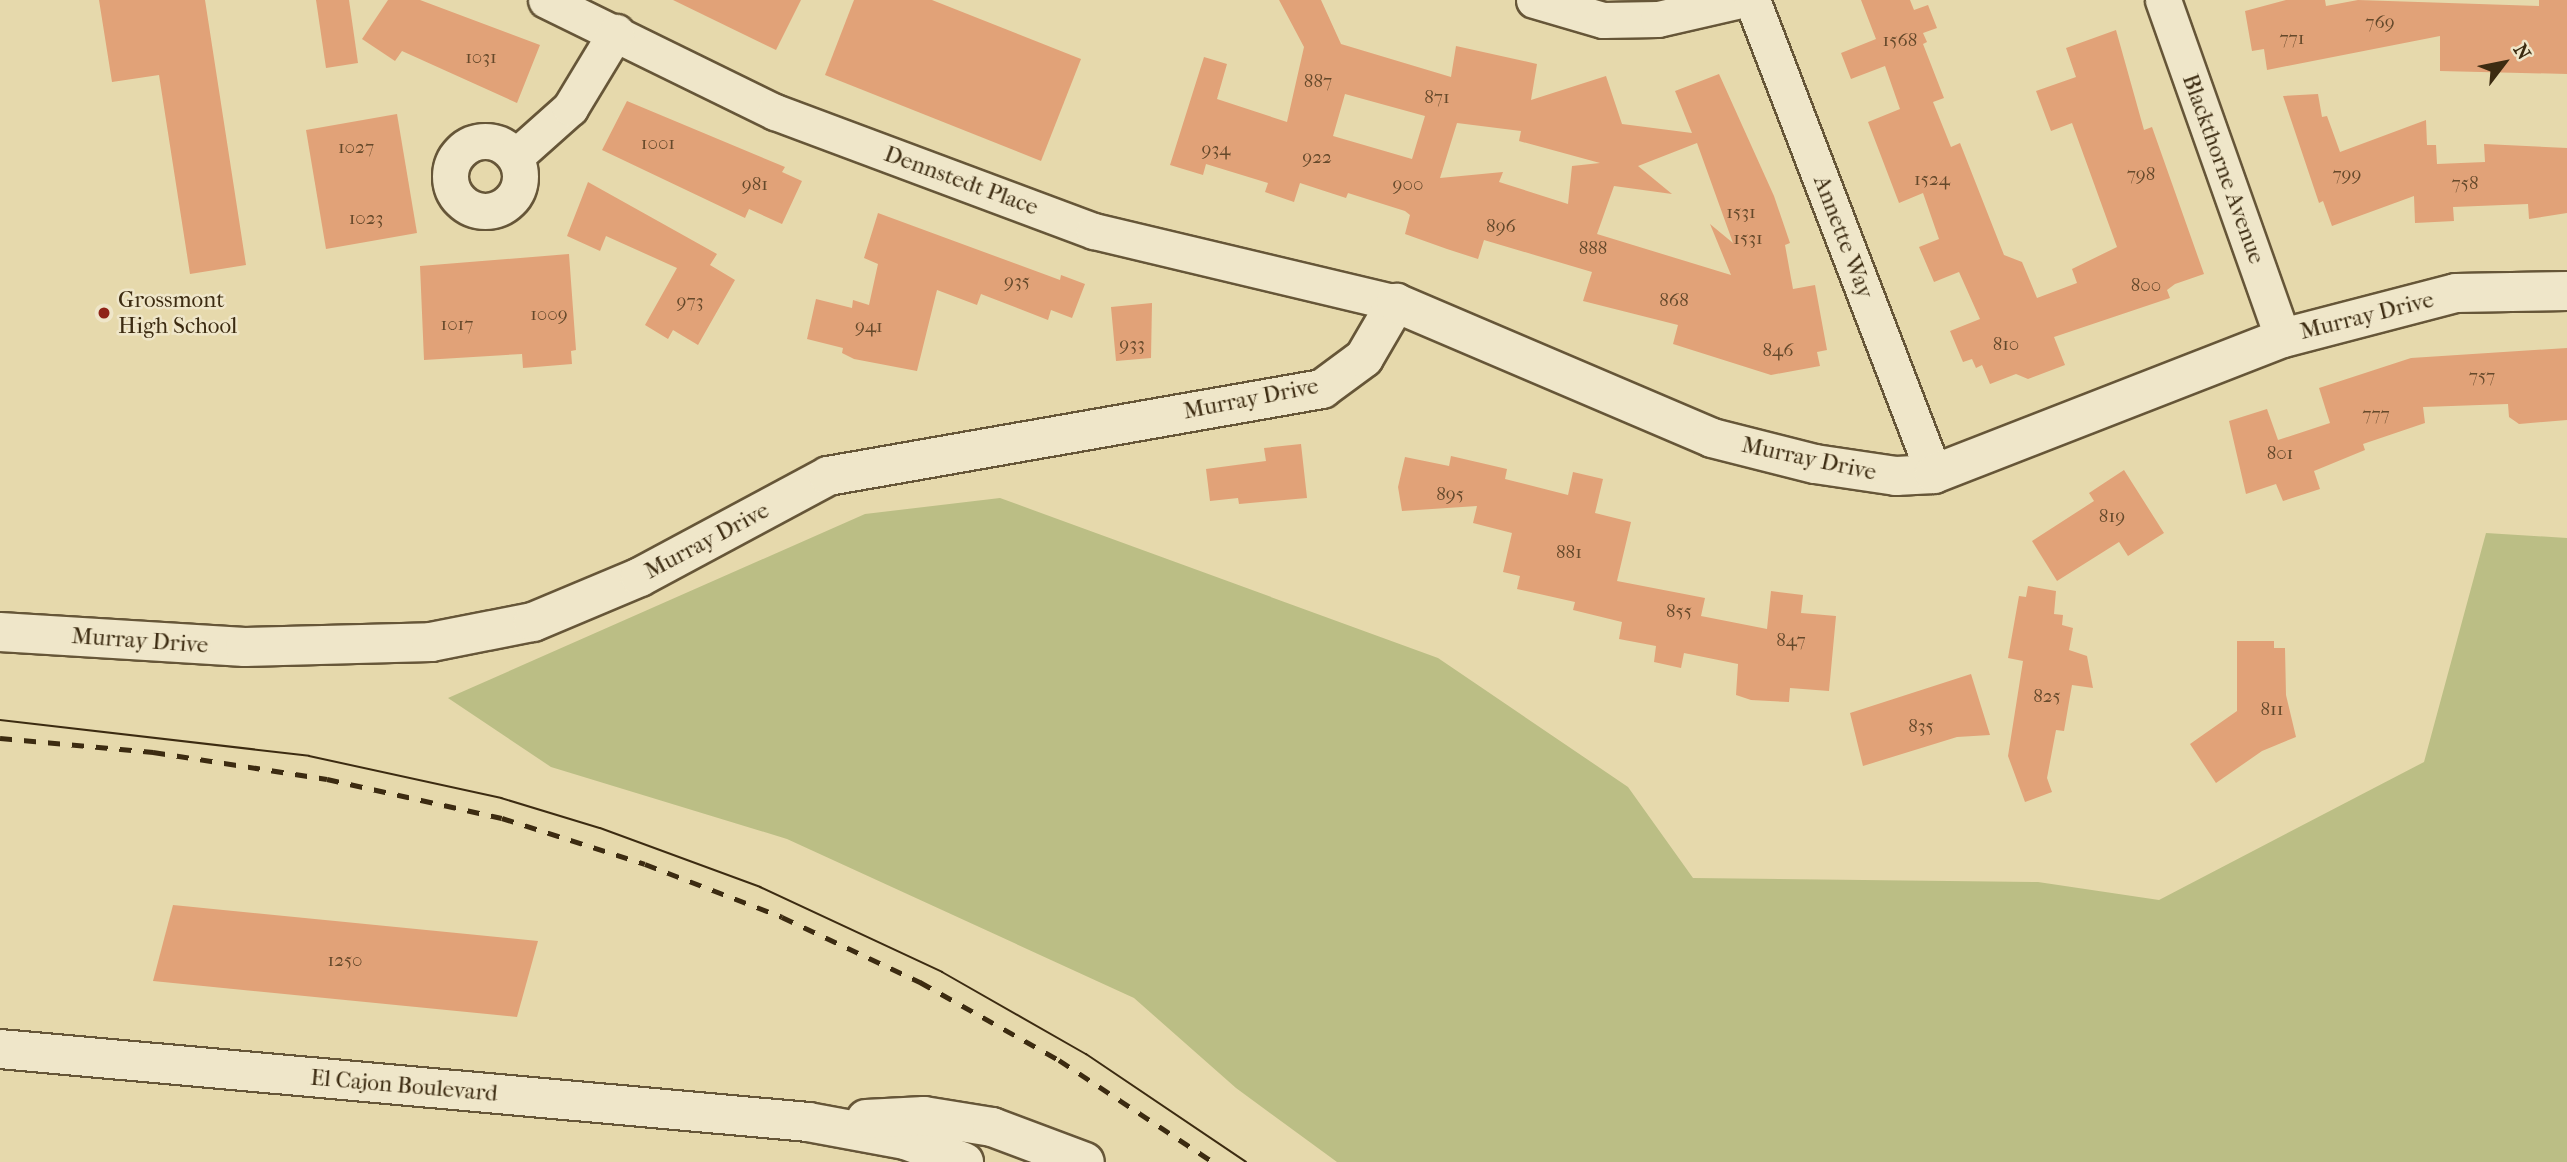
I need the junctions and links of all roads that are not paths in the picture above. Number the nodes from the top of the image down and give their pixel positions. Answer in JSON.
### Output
{"nodes":[{"id":1,"x":546,"y":0,"type":"edge"},
{"id":2,"x":1534,"y":0,"type":"edge"},
{"id":3,"x":1741,"y":0,"type":"edge"},
{"id":4,"x":1752,"y":0,"type":"edge"},
{"id":5,"x":2163,"y":0,"type":"edge"},
{"id":6,"x":616,"y":32,"type":"junction"},
{"id":7,"x":514,"y":156,"type":"dead end"},
{"id":8,"x":2567,"y":291,"type":"edge"},
{"id":9,"x":1396,"y":303,"type":"junction"},
{"id":10,"x":2283,"y":338,"type":"junction"},
{"id":11,"x":1934,"y":474,"type":"junction"},
{"id":12,"x":0,"y":632,"type":"edge"},
{"id":13,"x":0,"y":1049,"type":"edge"},
{"id":14,"x":808,"y":1122,"type":"junction"},
{"id":15,"x":964,"y":1162,"type":"edge"},
{"id":16,"x":1085,"y":1162,"type":"edge"}],
"edges":[{"from":1,"to":6,"type":"street","name":"Dennstedt Place"},
{"from":2,"to":3,"type":"street"},
{"from":4,"to":11,"type":"street","name":"Annette Way"},
{"from":5,"to":10,"type":"street","name":"Blackthorne Avenue"},
{"from":6,"to":7,"type":"street"},
{"from":6,"to":9,"type":"street","name":"Dennstedt Place"},
{"from":8,"to":10,"type":"street","name":"Murray Drive"},
{"from":9,"to":11,"type":"street","name":"Murray Drive"},
{"from":9,"to":12,"type":"street","name":"Murray Drive"},
{"from":10,"to":11,"type":"street","name":"Murray Drive"},
{"from":13,"to":14,"type":"street","name":"El Cajon Boulevard"},
{"from":14,"to":15,"type":"street","name":"El Cajon Boulevard"},
{"from":14,"to":16,"type":"street","name":"El Cajon Boulevard"}]}
